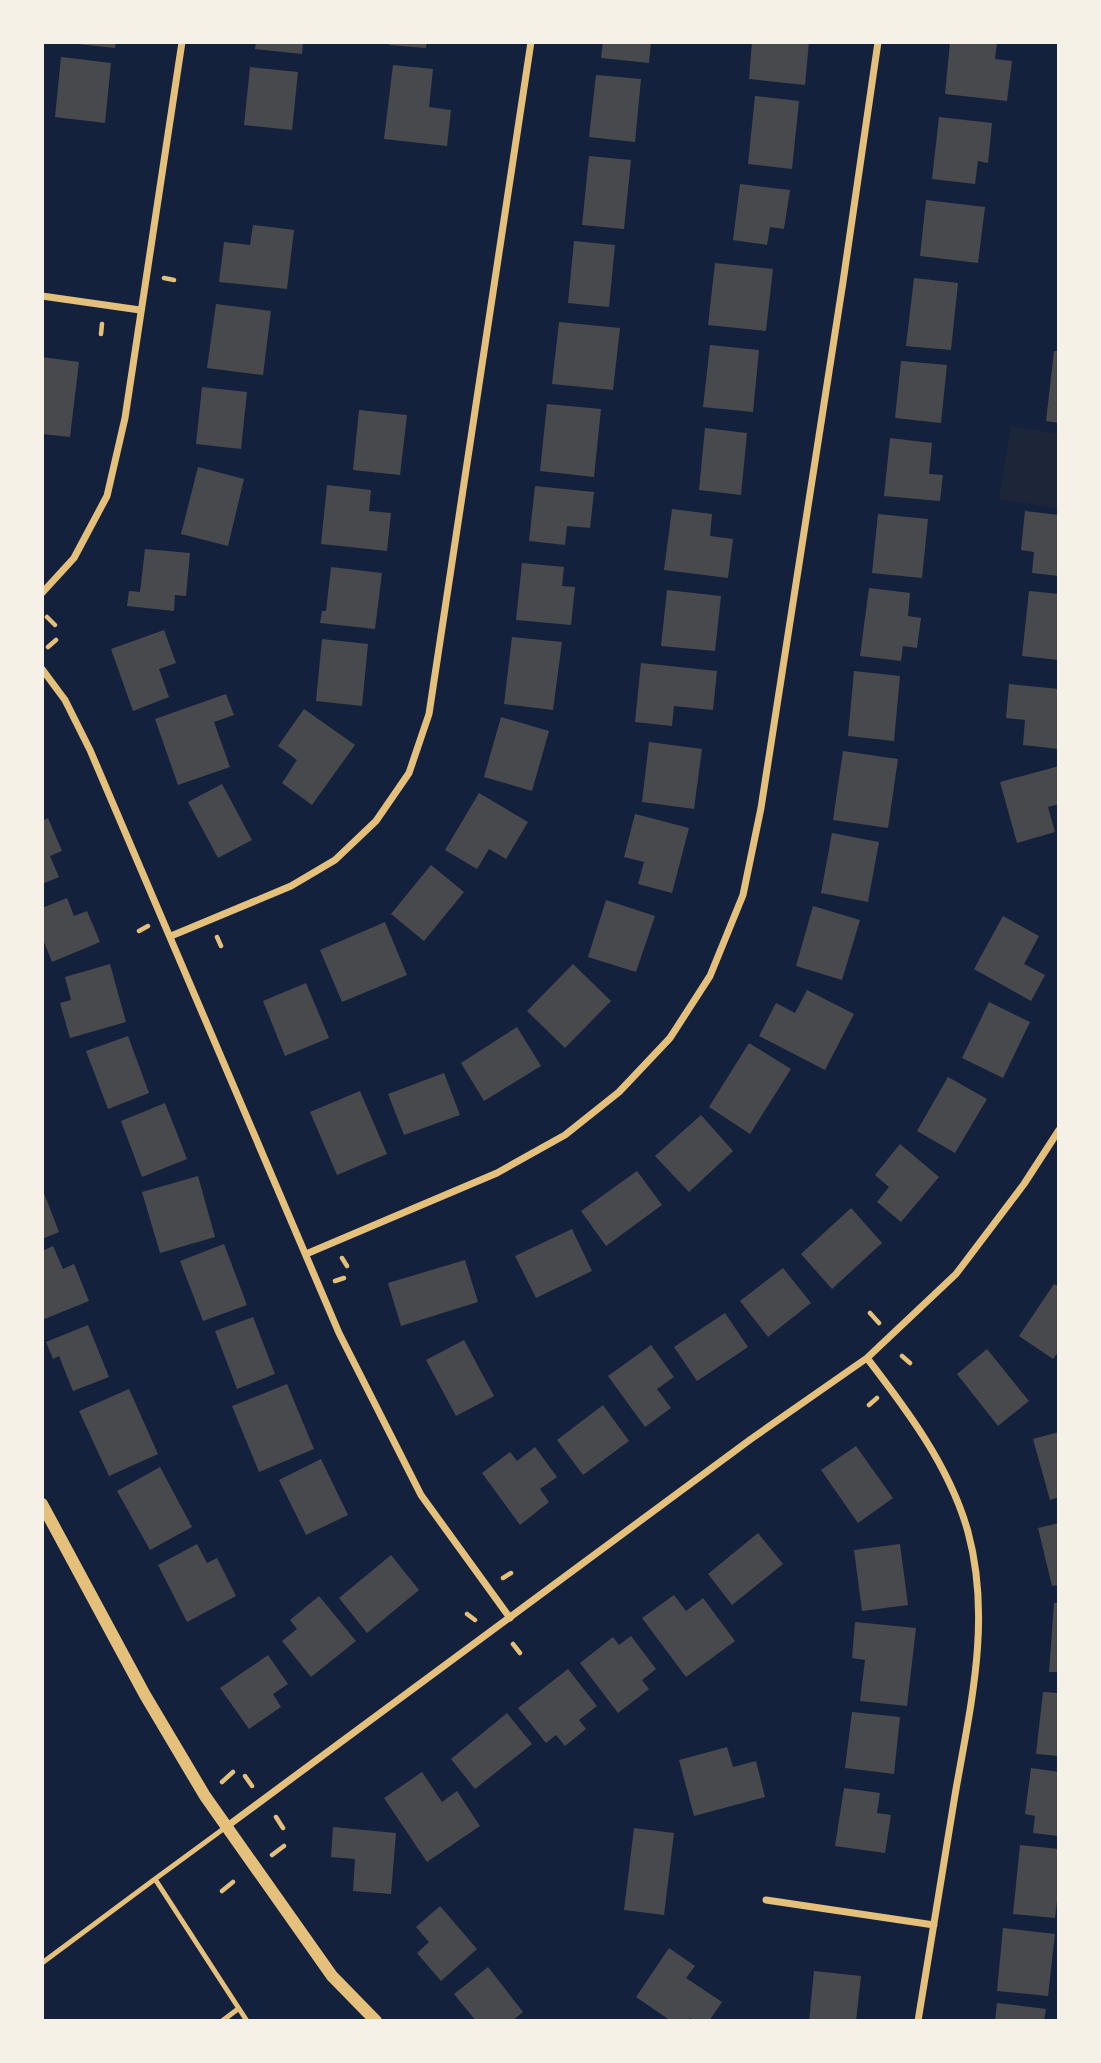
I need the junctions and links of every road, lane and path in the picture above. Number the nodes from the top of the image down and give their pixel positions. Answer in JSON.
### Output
{"nodes":[{"id":1,"x":182,"y":42,"type":"edge"},
{"id":2,"x":531,"y":42,"type":"edge"},
{"id":3,"x":878,"y":42,"type":"edge"},
{"id":4,"x":164,"y":278,"type":"dead end"},
{"id":5,"x":174,"y":280,"type":"dead end"},
{"id":6,"x":42,"y":296,"type":"edge"},
{"id":7,"x":141,"y":310,"type":"junction"},
{"id":8,"x":102,"y":324,"type":"dead end"},
{"id":9,"x":101,"y":334,"type":"dead end"},
{"id":10,"x":42,"y":593,"type":"edge"},
{"id":11,"x":47,"y":617,"type":"dead end"},
{"id":12,"x":55,"y":625,"type":"dead end"},
{"id":13,"x":56,"y":640,"type":"dead end"},
{"id":14,"x":48,"y":647,"type":"dead end"},
{"id":15,"x":42,"y":669,"type":"edge"},
{"id":16,"x":148,"y":926,"type":"dead end"},
{"id":17,"x":139,"y":931,"type":"dead end"},
{"id":18,"x":171,"y":936,"type":"junction"},
{"id":19,"x":217,"y":937,"type":"dead end"},
{"id":20,"x":221,"y":946,"type":"dead end"},
{"id":21,"x":1059,"y":1130,"type":"edge"},
{"id":22,"x":306,"y":1254,"type":"junction"},
{"id":23,"x":342,"y":1258,"type":"dead end"},
{"id":24,"x":347,"y":1266,"type":"dead end"},
{"id":25,"x":344,"y":1278,"type":"dead end"},
{"id":26,"x":335,"y":1281,"type":"dead end"},
{"id":27,"x":870,"y":1313,"type":"dead end"},
{"id":28,"x":878,"y":1323,"type":"dead end"},
{"id":29,"x":902,"y":1356,"type":"dead end"},
{"id":30,"x":867,"y":1358,"type":"junction"},
{"id":31,"x":910,"y":1363,"type":"dead end"},
{"id":32,"x":877,"y":1398,"type":"dead end"},
{"id":33,"x":869,"y":1405,"type":"dead end"},
{"id":34,"x":42,"y":1504,"type":"edge"},
{"id":35,"x":511,"y":1573,"type":"dead end"},
{"id":36,"x":503,"y":1578,"type":"dead end"},
{"id":37,"x":467,"y":1614,"type":"dead end"},
{"id":38,"x":510,"y":1618,"type":"junction"},
{"id":39,"x":475,"y":1620,"type":"dead end"},
{"id":40,"x":513,"y":1644,"type":"dead end"},
{"id":41,"x":520,"y":1653,"type":"dead end"},
{"id":42,"x":233,"y":1772,"type":"dead end"},
{"id":43,"x":245,"y":1776,"type":"dead end"},
{"id":44,"x":222,"y":1782,"type":"dead end"},
{"id":45,"x":252,"y":1786,"type":"dead end"},
{"id":46,"x":276,"y":1817,"type":"dead end"},
{"id":47,"x":226,"y":1826,"type":"junction"},
{"id":48,"x":283,"y":1828,"type":"dead end"},
{"id":49,"x":284,"y":1846,"type":"dead end"},
{"id":50,"x":272,"y":1855,"type":"dead end"},
{"id":51,"x":155,"y":1879,"type":"junction"},
{"id":52,"x":233,"y":1882,"type":"dead end"},
{"id":53,"x":222,"y":1891,"type":"dead end"},
{"id":54,"x":766,"y":1900,"type":"dead end"},
{"id":55,"x":934,"y":1925,"type":"junction"},
{"id":56,"x":42,"y":1963,"type":"edge"},
{"id":57,"x":238,"y":2009,"type":"junction"},
{"id":58,"x":222,"y":2021,"type":"edge"},
{"id":59,"x":247,"y":2021,"type":"edge"},
{"id":60,"x":376,"y":2021,"type":"edge"},
{"id":61,"x":918,"y":2021,"type":"edge"}],
"edges":[{"from":1,"to":7,"type":"street"},
{"from":2,"to":18,"type":"street"},
{"from":3,"to":22,"type":"street"},
{"from":4,"to":5,"type":"path"},
{"from":6,"to":7,"type":"street"},
{"from":7,"to":10,"type":"street"},
{"from":8,"to":9,"type":"path"},
{"from":11,"to":12,"type":"path"},
{"from":13,"to":14,"type":"path"},
{"from":15,"to":18,"type":"street"},
{"from":16,"to":17,"type":"path"},
{"from":18,"to":22,"type":"street"},
{"from":19,"to":20,"type":"path"},
{"from":21,"to":30,"type":"street"},
{"from":22,"to":38,"type":"street"},
{"from":23,"to":24,"type":"path"},
{"from":25,"to":26,"type":"path"},
{"from":27,"to":28,"type":"path"},
{"from":29,"to":31,"type":"path"},
{"from":30,"to":38,"type":"street"},
{"from":30,"to":55,"type":"street"},
{"from":32,"to":33,"type":"path"},
{"from":34,"to":47,"type":"street"},
{"from":35,"to":36,"type":"path"},
{"from":37,"to":39,"type":"path"},
{"from":38,"to":47,"type":"street"},
{"from":40,"to":41,"type":"path"},
{"from":42,"to":44,"type":"path"},
{"from":43,"to":45,"type":"path"},
{"from":46,"to":48,"type":"path"},
{"from":47,"to":51,"type":"lane"},
{"from":47,"to":60,"type":"street"},
{"from":49,"to":50,"type":"path"},
{"from":51,"to":56,"type":"lane"},
{"from":51,"to":57,"type":"lane"},
{"from":52,"to":53,"type":"path"},
{"from":54,"to":55,"type":"street"},
{"from":55,"to":61,"type":"street"},
{"from":57,"to":58,"type":"lane"},
{"from":57,"to":59,"type":"lane"}]}
